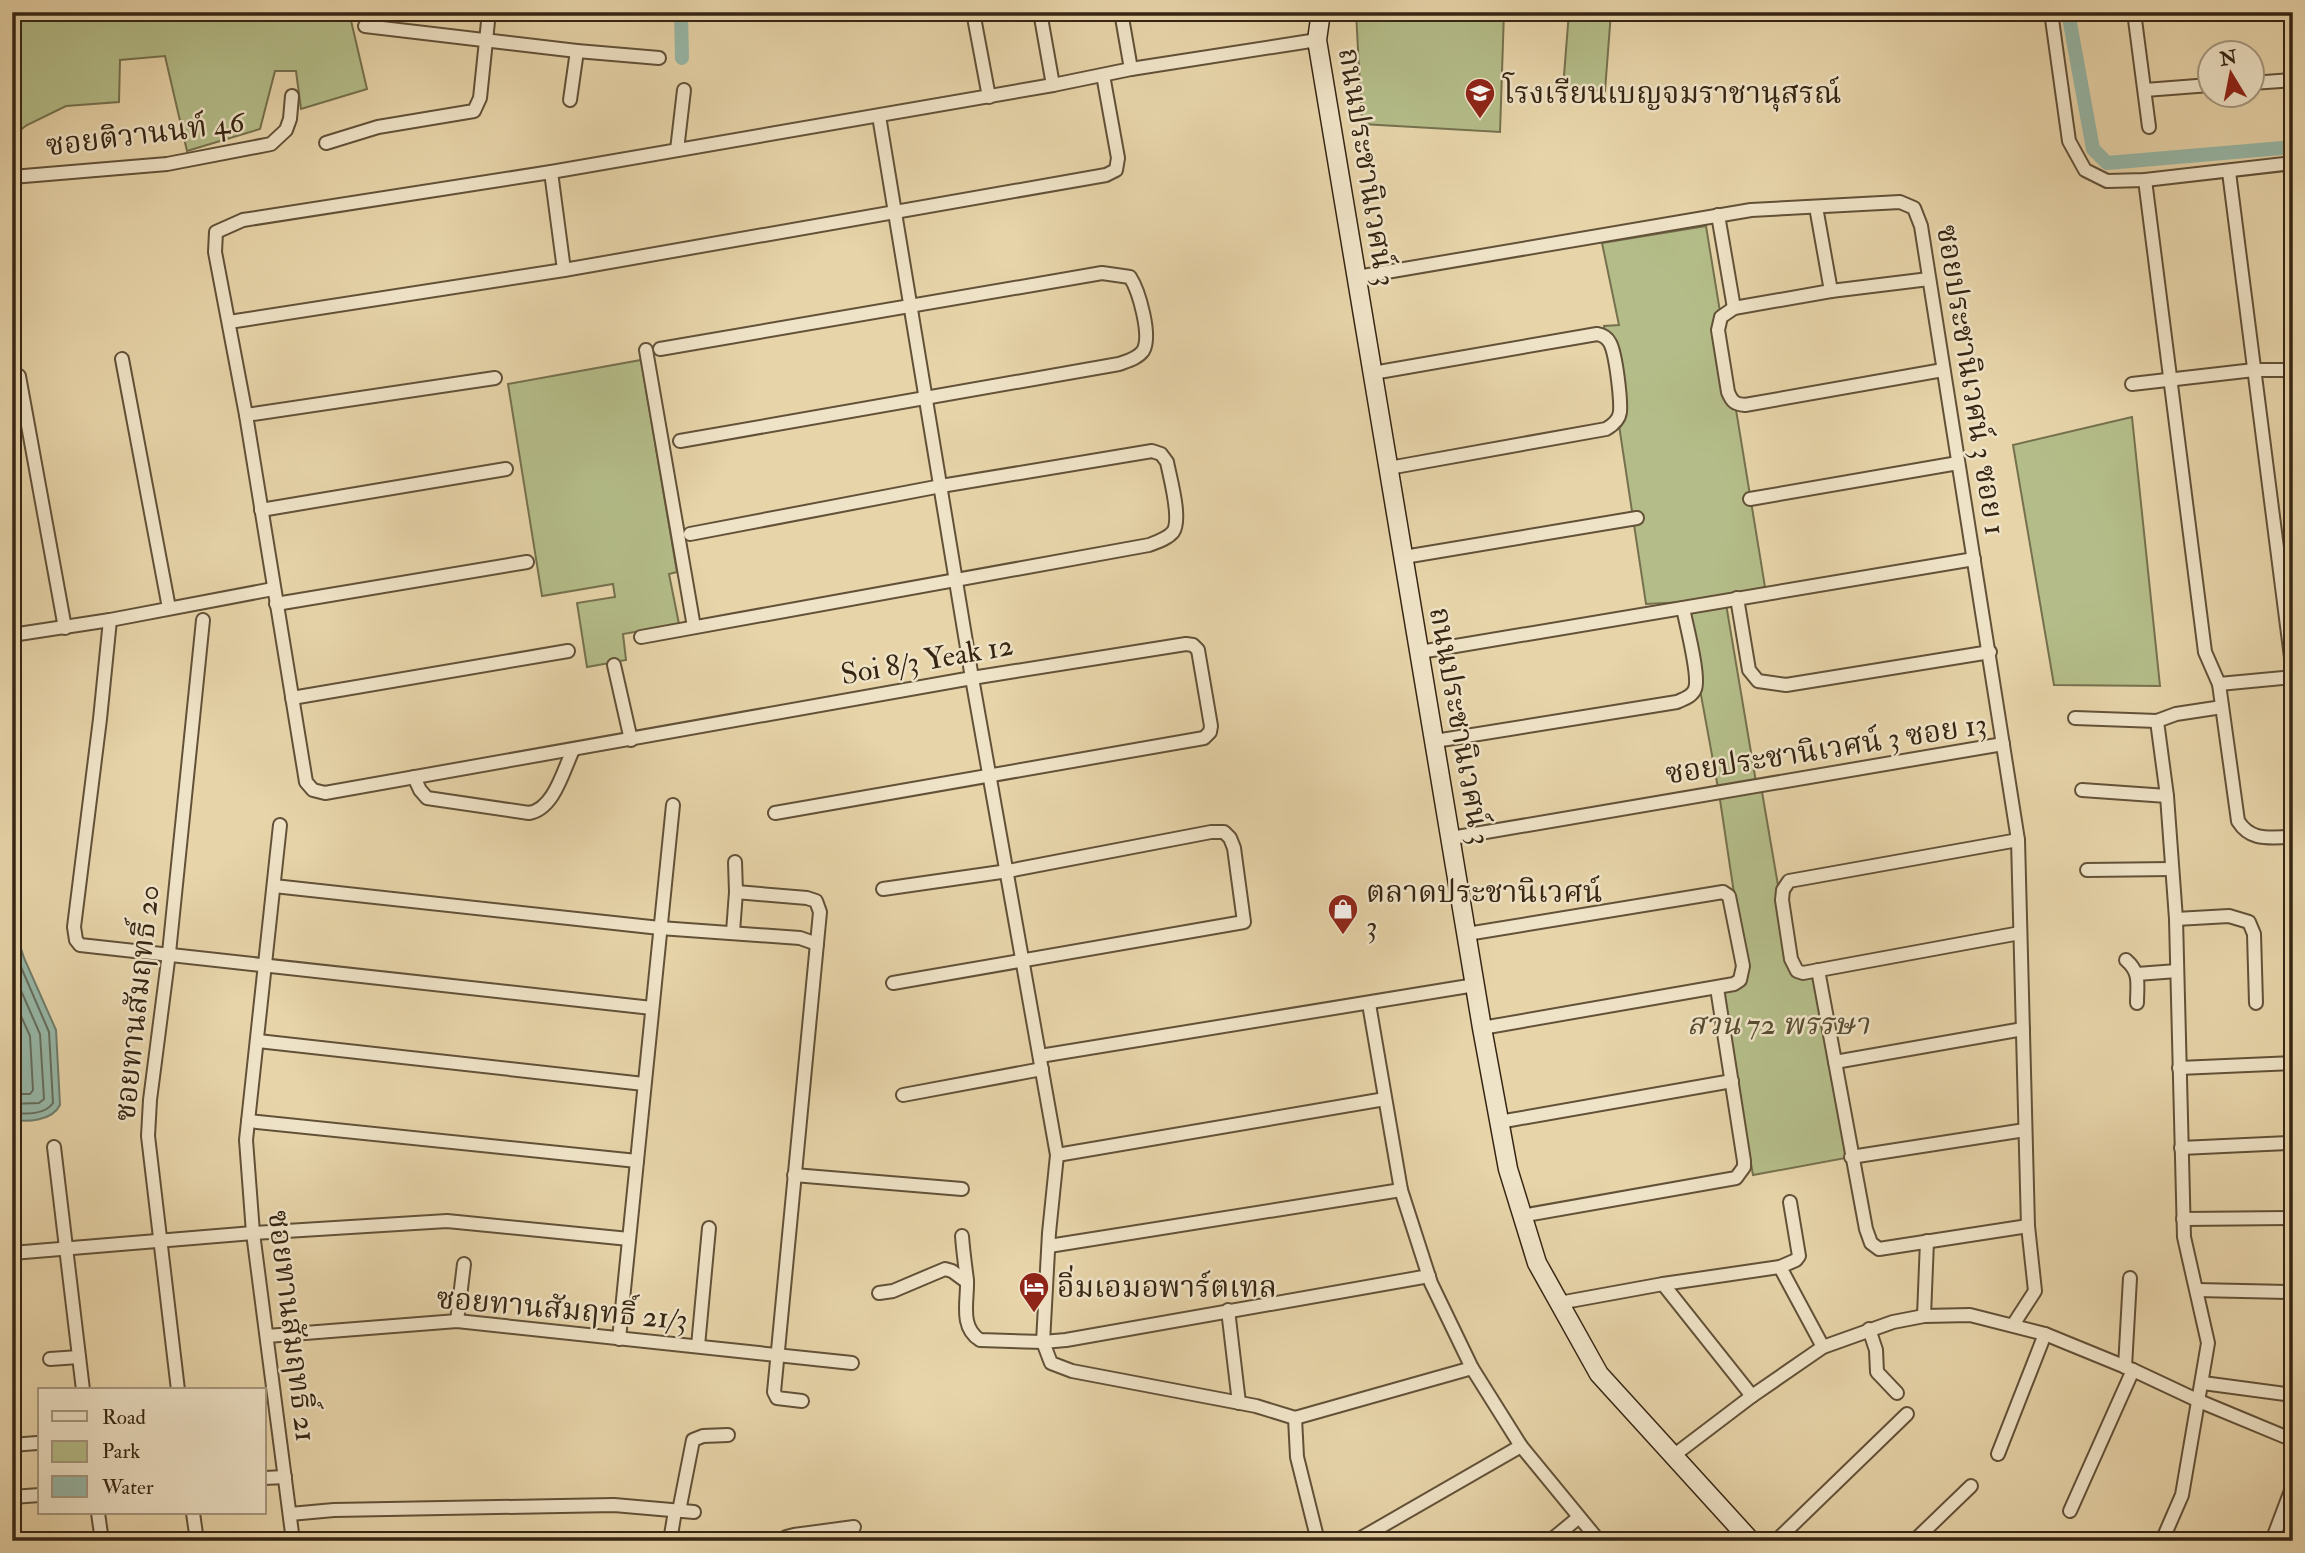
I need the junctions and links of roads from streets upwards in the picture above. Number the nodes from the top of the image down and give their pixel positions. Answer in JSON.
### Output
{"nodes":[{"id":1,"x":489,"y":12,"type":"edge"},
{"id":2,"x":973,"y":12,"type":"edge"},
{"id":3,"x":1040,"y":12,"type":"edge"},
{"id":4,"x":1121,"y":12,"type":"edge"},
{"id":5,"x":1321,"y":12,"type":"edge"},
{"id":6,"x":2051,"y":12,"type":"edge"},
{"id":7,"x":2134,"y":12,"type":"edge"},
{"id":8,"x":365,"y":26,"type":"dead end"},
{"id":9,"x":1317,"y":40,"type":"junction"},
{"id":10,"x":487,"y":41,"type":"junction"},
{"id":11,"x":577,"y":51,"type":"junction"},
{"id":12,"x":659,"y":58,"type":"dead end"},
{"id":13,"x":1131,"y":69,"type":"junction"},
{"id":14,"x":1103,"y":75,"type":"junction"},
{"id":15,"x":2293,"y":80,"type":"edge"},
{"id":16,"x":2266,"y":82,"type":"edge"},
{"id":17,"x":1054,"y":85,"type":"junction"},
{"id":18,"x":2196,"y":86,"type":"edge"},
{"id":19,"x":684,"y":90,"type":"dead end"},
{"id":20,"x":2145,"y":90,"type":"junction"},
{"id":21,"x":292,"y":96,"type":"dead end"},
{"id":22,"x":989,"y":97,"type":"junction"},
{"id":23,"x":570,"y":100,"type":"dead end"},
{"id":24,"x":879,"y":116,"type":"junction"},
{"id":25,"x":2149,"y":127,"type":"dead end"},
{"id":26,"x":326,"y":143,"type":"dead end"},
{"id":27,"x":677,"y":150,"type":"junction"},
{"id":28,"x":2293,"y":163,"type":"edge"},
{"id":29,"x":551,"y":172,"type":"junction"},
{"id":30,"x":2229,"y":172,"type":"junction"},
{"id":31,"x":12,"y":177,"type":"edge"},
{"id":32,"x":2145,"y":180,"type":"junction"},
{"id":33,"x":1816,"y":207,"type":"junction"},
{"id":34,"x":895,"y":211,"type":"junction"},
{"id":35,"x":1718,"y":215,"type":"junction"},
{"id":36,"x":564,"y":270,"type":"junction"},
{"id":37,"x":1357,"y":277,"type":"junction"},
{"id":38,"x":1929,"y":279,"type":"junction"},
{"id":39,"x":1831,"y":291,"type":"junction"},
{"id":40,"x":911,"y":305,"type":"junction"},
{"id":41,"x":1734,"y":308,"type":"junction"},
{"id":42,"x":229,"y":322,"type":"junction"},
{"id":43,"x":660,"y":349,"type":"dead end"},
{"id":44,"x":646,"y":350,"type":"dead end"},
{"id":45,"x":122,"y":359,"type":"dead end"},
{"id":46,"x":1944,"y":370,"type":"junction"},
{"id":47,"x":2254,"y":370,"type":"junction"},
{"id":48,"x":2293,"y":370,"type":"edge"},
{"id":49,"x":1373,"y":373,"type":"junction"},
{"id":50,"x":19,"y":376,"type":"dead end"},
{"id":51,"x":2169,"y":378,"type":"junction"},
{"id":52,"x":495,"y":379,"type":"dead end"},
{"id":53,"x":2132,"y":384,"type":"dead end"},
{"id":54,"x":926,"y":397,"type":"junction"},
{"id":55,"x":246,"y":415,"type":"junction"},
{"id":56,"x":680,"y":441,"type":"dead end"},
{"id":57,"x":1958,"y":463,"type":"junction"},
{"id":58,"x":1389,"y":468,"type":"junction"},
{"id":59,"x":506,"y":469,"type":"dead end"},
{"id":60,"x":941,"y":486,"type":"junction"},
{"id":61,"x":1750,"y":499,"type":"dead end"},
{"id":62,"x":261,"y":510,"type":"junction"},
{"id":63,"x":1637,"y":518,"type":"dead end"},
{"id":64,"x":690,"y":534,"type":"dead end"},
{"id":65,"x":1404,"y":557,"type":"junction"},
{"id":66,"x":1973,"y":559,"type":"junction"},
{"id":67,"x":527,"y":562,"type":"dead end"},
{"id":68,"x":956,"y":579,"type":"junction"},
{"id":69,"x":273,"y":589,"type":"junction"},
{"id":70,"x":1738,"y":598,"type":"junction"},
{"id":71,"x":276,"y":604,"type":"junction"},
{"id":72,"x":169,"y":608,"type":"junction"},
{"id":73,"x":1683,"y":608,"type":"junction"},
{"id":74,"x":110,"y":620,"type":"junction"},
{"id":75,"x":203,"y":620,"type":"dead end"},
{"id":76,"x":694,"y":627,"type":"junction"},
{"id":77,"x":65,"y":628,"type":"junction"},
{"id":78,"x":12,"y":635,"type":"edge"},
{"id":79,"x":641,"y":637,"type":"dead end"},
{"id":80,"x":568,"y":651,"type":"dead end"},
{"id":81,"x":1420,"y":652,"type":"junction"},
{"id":82,"x":1990,"y":652,"type":"junction"},
{"id":83,"x":614,"y":666,"type":"dead end"},
{"id":84,"x":2293,"y":675,"type":"edge"},
{"id":85,"x":972,"y":678,"type":"junction"},
{"id":86,"x":2219,"y":684,"type":"junction"},
{"id":87,"x":292,"y":698,"type":"junction"},
{"id":88,"x":2222,"y":707,"type":"junction"},
{"id":89,"x":2075,"y":718,"type":"dead end"},
{"id":90,"x":2157,"y":721,"type":"junction"},
{"id":91,"x":631,"y":740,"type":"junction"},
{"id":92,"x":1435,"y":741,"type":"junction"},
{"id":93,"x":2003,"y":744,"type":"junction"},
{"id":94,"x":573,"y":750,"type":"junction"},
{"id":95,"x":991,"y":775,"type":"junction"},
{"id":96,"x":414,"y":776,"type":"junction"},
{"id":97,"x":2082,"y":790,"type":"dead end"},
{"id":98,"x":2167,"y":796,"type":"junction"},
{"id":99,"x":673,"y":805,"type":"dead end"},
{"id":100,"x":775,"y":813,"type":"dead end"},
{"id":101,"x":280,"y":825,"type":"dead end"},
{"id":102,"x":2293,"y":837,"type":"edge"},
{"id":103,"x":1451,"y":838,"type":"junction"},
{"id":104,"x":2018,"y":840,"type":"junction"},
{"id":105,"x":735,"y":862,"type":"dead end"},
{"id":106,"x":2172,"y":869,"type":"junction"},
{"id":107,"x":2087,"y":870,"type":"dead end"},
{"id":108,"x":1008,"y":871,"type":"junction"},
{"id":109,"x":274,"y":886,"type":"junction"},
{"id":110,"x":883,"y":889,"type":"dead end"},
{"id":111,"x":736,"y":892,"type":"junction"},
{"id":112,"x":2176,"y":919,"type":"junction"},
{"id":113,"x":660,"y":928,"type":"junction"},
{"id":114,"x":733,"y":932,"type":"junction"},
{"id":115,"x":2020,"y":933,"type":"junction"},
{"id":116,"x":1467,"y":934,"type":"junction"},
{"id":117,"x":817,"y":944,"type":"junction"},
{"id":118,"x":169,"y":953,"type":"junction"},
{"id":119,"x":2126,"y":960,"type":"dead end"},
{"id":120,"x":1024,"y":961,"type":"junction"},
{"id":121,"x":266,"y":965,"type":"junction"},
{"id":122,"x":1818,"y":970,"type":"junction"},
{"id":123,"x":2177,"y":971,"type":"junction"},
{"id":124,"x":2137,"y":974,"type":"junction"},
{"id":125,"x":893,"y":983,"type":"dead end"},
{"id":126,"x":1475,"y":985,"type":"junction"},
{"id":127,"x":1717,"y":988,"type":"junction"},
{"id":128,"x":2137,"y":1003,"type":"dead end"},
{"id":129,"x":2256,"y":1003,"type":"dead end"},
{"id":130,"x":1369,"y":1004,"type":"junction"},
{"id":131,"x":652,"y":1008,"type":"junction"},
{"id":132,"x":1482,"y":1028,"type":"junction"},
{"id":133,"x":2023,"y":1029,"type":"junction"},
{"id":134,"x":258,"y":1041,"type":"junction"},
{"id":135,"x":1835,"y":1062,"type":"junction"},
{"id":136,"x":1041,"y":1063,"type":"junction"},
{"id":137,"x":2293,"y":1063,"type":"edge"},
{"id":138,"x":2179,"y":1068,"type":"junction"},
{"id":139,"x":1732,"y":1081,"type":"junction"},
{"id":140,"x":645,"y":1084,"type":"junction"},
{"id":141,"x":903,"y":1095,"type":"dead end"},
{"id":142,"x":1385,"y":1099,"type":"junction"},
{"id":143,"x":248,"y":1121,"type":"junction"},
{"id":144,"x":1499,"y":1122,"type":"junction"},
{"id":145,"x":2025,"y":1129,"type":"junction"},
{"id":146,"x":2290,"y":1143,"type":"dead end"},
{"id":147,"x":54,"y":1147,"type":"dead end"},
{"id":148,"x":2181,"y":1148,"type":"junction"},
{"id":149,"x":1058,"y":1155,"type":"junction"},
{"id":150,"x":1852,"y":1157,"type":"junction"},
{"id":151,"x":637,"y":1161,"type":"junction"},
{"id":152,"x":794,"y":1175,"type":"junction"},
{"id":153,"x":962,"y":1189,"type":"dead end"},
{"id":154,"x":1401,"y":1191,"type":"junction"},
{"id":155,"x":1790,"y":1202,"type":"dead end"},
{"id":156,"x":1521,"y":1216,"type":"junction"},
{"id":157,"x":2293,"y":1218,"type":"edge"},
{"id":158,"x":2183,"y":1219,"type":"junction"},
{"id":159,"x":2028,"y":1226,"type":"junction"},
{"id":160,"x":709,"y":1228,"type":"dead end"},
{"id":161,"x":253,"y":1233,"type":"junction"},
{"id":162,"x":962,"y":1236,"type":"dead end"},
{"id":163,"x":629,"y":1239,"type":"junction"},
{"id":164,"x":159,"y":1241,"type":"junction"},
{"id":165,"x":1927,"y":1241,"type":"junction"},
{"id":166,"x":1049,"y":1246,"type":"junction"},
{"id":167,"x":66,"y":1249,"type":"junction"},
{"id":168,"x":12,"y":1253,"type":"edge"},
{"id":169,"x":464,"y":1264,"type":"dead end"},
{"id":170,"x":1780,"y":1267,"type":"junction"},
{"id":171,"x":1429,"y":1276,"type":"junction"},
{"id":172,"x":2130,"y":1278,"type":"dead end"},
{"id":173,"x":967,"y":1282,"type":"junction"},
{"id":174,"x":1663,"y":1284,"type":"junction"},
{"id":175,"x":2197,"y":1290,"type":"junction"},
{"id":176,"x":2293,"y":1292,"type":"edge"},
{"id":177,"x":879,"y":1293,"type":"dead end"},
{"id":178,"x":1559,"y":1303,"type":"junction"},
{"id":179,"x":1228,"y":1310,"type":"junction"},
{"id":180,"x":1924,"y":1316,"type":"junction"},
{"id":181,"x":457,"y":1321,"type":"junction"},
{"id":182,"x":2012,"y":1325,"type":"junction"},
{"id":183,"x":1868,"y":1329,"type":"junction"},
{"id":184,"x":2045,"y":1334,"type":"junction"},
{"id":185,"x":267,"y":1336,"type":"junction"},
{"id":186,"x":619,"y":1339,"type":"junction"},
{"id":187,"x":1043,"y":1342,"type":"junction"},
{"id":188,"x":698,"y":1346,"type":"junction"},
{"id":189,"x":1823,"y":1347,"type":"junction"},
{"id":190,"x":778,"y":1354,"type":"junction"},
{"id":191,"x":79,"y":1357,"type":"junction"},
{"id":192,"x":50,"y":1359,"type":"dead end"},
{"id":193,"x":852,"y":1363,"type":"dead end"},
{"id":194,"x":1472,"y":1368,"type":"junction"},
{"id":195,"x":2129,"y":1368,"type":"junction"},
{"id":196,"x":2203,"y":1383,"type":"junction"},
{"id":197,"x":83,"y":1388,"type":"edge"},
{"id":198,"x":178,"y":1388,"type":"edge"},
{"id":199,"x":1897,"y":1393,"type":"dead end"},
{"id":200,"x":2293,"y":1395,"type":"edge"},
{"id":201,"x":1752,"y":1396,"type":"junction"},
{"id":202,"x":802,"y":1401,"type":"dead end"},
{"id":203,"x":2199,"y":1401,"type":"junction"},
{"id":204,"x":1239,"y":1403,"type":"junction"},
{"id":205,"x":1906,"y":1414,"type":"dead end"},
{"id":206,"x":1295,"y":1418,"type":"junction"},
{"id":207,"x":728,"y":1435,"type":"dead end"},
{"id":208,"x":2293,"y":1440,"type":"edge"},
{"id":209,"x":37,"y":1443,"type":"dead end"},
{"id":210,"x":12,"y":1446,"type":"edge"},
{"id":211,"x":1521,"y":1447,"type":"junction"},
{"id":212,"x":1998,"y":1454,"type":"dead end"},
{"id":213,"x":1673,"y":1456,"type":"junction"},
{"id":214,"x":285,"y":1477,"type":"junction"},
{"id":215,"x":266,"y":1478,"type":"edge"},
{"id":216,"x":2293,"y":1485,"type":"edge"},
{"id":217,"x":1971,"y":1486,"type":"dead end"},
{"id":218,"x":38,"y":1494,"type":"edge"},
{"id":219,"x":12,"y":1497,"type":"edge"},
{"id":220,"x":677,"y":1511,"type":"junction"},
{"id":221,"x":2070,"y":1511,"type":"dead end"},
{"id":222,"x":694,"y":1512,"type":"dead end"},
{"id":223,"x":98,"y":1514,"type":"edge"},
{"id":224,"x":193,"y":1514,"type":"edge"},
{"id":225,"x":289,"y":1514,"type":"junction"},
{"id":226,"x":1578,"y":1518,"type":"junction"},
{"id":227,"x":854,"y":1527,"type":"dead end"},
{"id":228,"x":102,"y":1541,"type":"edge"},
{"id":229,"x":197,"y":1541,"type":"edge"},
{"id":230,"x":293,"y":1541,"type":"edge"},
{"id":231,"x":670,"y":1541,"type":"edge"},
{"id":232,"x":784,"y":1541,"type":"edge"},
{"id":233,"x":1318,"y":1541,"type":"edge"},
{"id":234,"x":1356,"y":1541,"type":"edge"},
{"id":235,"x":1550,"y":1541,"type":"edge"},
{"id":236,"x":1599,"y":1541,"type":"edge"},
{"id":237,"x":1751,"y":1541,"type":"edge"},
{"id":238,"x":1776,"y":1541,"type":"edge"},
{"id":239,"x":1914,"y":1541,"type":"edge"},
{"id":240,"x":2162,"y":1541,"type":"edge"},
{"id":241,"x":2272,"y":1541,"type":"edge"}],
"edges":[{"from":1,"to":10,"type":"street"},
{"from":2,"to":22,"type":"street"},
{"from":3,"to":17,"type":"street"},
{"from":4,"to":13,"type":"street"},
{"from":5,"to":9,"type":"street","name":"ถนนประชานิเวศน์ 3"},
{"from":6,"to":32,"type":"street"},
{"from":7,"to":20,"type":"street"},
{"from":8,"to":10,"type":"street"},
{"from":9,"to":13,"type":"street"},
{"from":9,"to":37,"type":"street","name":"ถนนประชานิเวศน์ 3"},
{"from":10,"to":11,"type":"street"},
{"from":10,"to":26,"type":"street"},
{"from":11,"to":12,"type":"street"},
{"from":11,"to":23,"type":"street"},
{"from":13,"to":14,"type":"street"},
{"from":14,"to":17,"type":"street"},
{"from":14,"to":34,"type":"street"},
{"from":15,"to":16,"type":"street"},
{"from":17,"to":22,"type":"street"},
{"from":18,"to":20,"type":"street"},
{"from":19,"to":27,"type":"street"},
{"from":20,"to":25,"type":"street"},
{"from":21,"to":31,"type":"street","name":"ซอยติวานนท์ 46"},
{"from":22,"to":24,"type":"street"},
{"from":24,"to":27,"type":"street"},
{"from":24,"to":34,"type":"street"},
{"from":27,"to":29,"type":"street"},
{"from":28,"to":30,"type":"street"},
{"from":29,"to":36,"type":"street"},
{"from":29,"to":42,"type":"street"},
{"from":30,"to":32,"type":"street"},
{"from":30,"to":47,"type":"street"},
{"from":32,"to":51,"type":"street"},
{"from":33,"to":35,"type":"street","name":"ซอยประชานิเวศน์ 3 ซอย 1"},
{"from":33,"to":38,"type":"street","name":"ซอยประชานิเวศน์ 3 ซอย 1"},
{"from":33,"to":39,"type":"street"},
{"from":34,"to":36,"type":"street"},
{"from":34,"to":40,"type":"street"},
{"from":35,"to":37,"type":"street","name":"ซอยประชานิเวศน์ 3 ซอย 1"},
{"from":35,"to":41,"type":"street"},
{"from":36,"to":42,"type":"street"},
{"from":37,"to":49,"type":"street","name":"ถนนประชานิเวศน์ 3"},
{"from":38,"to":39,"type":"street"},
{"from":38,"to":46,"type":"street","name":"ซอยประชานิเวศน์ 3 ซอย 1"},
{"from":39,"to":41,"type":"street"},
{"from":40,"to":43,"type":"street"},
{"from":40,"to":54,"type":"street"},
{"from":40,"to":54,"type":"street"},
{"from":41,"to":46,"type":"street"},
{"from":42,"to":55,"type":"street"},
{"from":44,"to":76,"type":"street"},
{"from":45,"to":72,"type":"street"},
{"from":46,"to":57,"type":"street","name":"ซอยประชานิเวศน์ 3 ซอย 1"},
{"from":47,"to":48,"type":"street"},
{"from":47,"to":51,"type":"street"},
{"from":47,"to":84,"type":"street"},
{"from":49,"to":58,"type":"street","name":"ถนนประชานิเวศน์ 3"},
{"from":49,"to":58,"type":"street"},
{"from":50,"to":77,"type":"street"},
{"from":51,"to":53,"type":"street"},
{"from":51,"to":86,"type":"street"},
{"from":52,"to":55,"type":"street"},
{"from":54,"to":56,"type":"street"},
{"from":54,"to":60,"type":"street"},
{"from":55,"to":62,"type":"street"},
{"from":57,"to":61,"type":"street"},
{"from":57,"to":66,"type":"street","name":"ซอยประชานิเวศน์ 3 ซอย 1"},
{"from":58,"to":65,"type":"street","name":"ถนนประชานิเวศน์ 3"},
{"from":59,"to":62,"type":"street"},
{"from":60,"to":64,"type":"street"},
{"from":60,"to":68,"type":"street"},
{"from":60,"to":68,"type":"street"},
{"from":62,"to":69,"type":"street"},
{"from":63,"to":65,"type":"street"},
{"from":65,"to":81,"type":"street","name":"ถนนประชานิเวศน์ 3"},
{"from":66,"to":70,"type":"street"},
{"from":66,"to":82,"type":"street","name":"ซอยประชานิเวศน์ 3 ซอย 1"},
{"from":67,"to":71,"type":"street"},
{"from":68,"to":76,"type":"street"},
{"from":68,"to":85,"type":"street"},
{"from":69,"to":71,"type":"street"},
{"from":69,"to":72,"type":"street"},
{"from":70,"to":73,"type":"street"},
{"from":70,"to":82,"type":"street"},
{"from":71,"to":87,"type":"street"},
{"from":72,"to":74,"type":"street"},
{"from":73,"to":81,"type":"street"},
{"from":73,"to":92,"type":"street"},
{"from":74,"to":77,"type":"street"},
{"from":74,"to":118,"type":"street"},
{"from":75,"to":118,"type":"street","name":"ซอยทานสัมฤทธิ์ 20"},
{"from":76,"to":79,"type":"street"},
{"from":77,"to":78,"type":"street"},
{"from":80,"to":87,"type":"street"},
{"from":81,"to":92,"type":"street","name":"ถนนประชานิเวศน์ 3"},
{"from":82,"to":93,"type":"street","name":"ซอยประชานิเวศน์ 3 ซอย 1"},
{"from":83,"to":91,"type":"street"},
{"from":84,"to":86,"type":"street"},
{"from":85,"to":91,"type":"street","name":"Soi 8/3 Yeak 12"},
{"from":85,"to":95,"type":"street"},
{"from":85,"to":95,"type":"street","name":"Soi 8/3 Yeak 12"},
{"from":86,"to":88,"type":"street"},
{"from":87,"to":96,"type":"street","name":"Soi 8/3 Yeak 12"},
{"from":88,"to":90,"type":"street"},
{"from":88,"to":102,"type":"street"},
{"from":89,"to":90,"type":"street"},
{"from":90,"to":98,"type":"street"},
{"from":91,"to":94,"type":"street","name":"Soi 8/3 Yeak 12"},
{"from":92,"to":103,"type":"street","name":"ถนนประชานิเวศน์ 3"},
{"from":93,"to":103,"type":"street","name":"ซอยประชานิเวศน์ 3 ซอย 13"},
{"from":93,"to":104,"type":"street","name":"ซอยประชานิเวศน์ 3 ซอย 13"},
{"from":94,"to":96,"type":"street","name":"Soi 8/3 Yeak 12"},
{"from":94,"to":96,"type":"street"},
{"from":95,"to":100,"type":"street"},
{"from":95,"to":108,"type":"street"},
{"from":97,"to":98,"type":"street"},
{"from":98,"to":106,"type":"street"},
{"from":99,"to":113,"type":"street"},
{"from":101,"to":109,"type":"street","name":"ซอยทานสัมฤทธิ์ 21"},
{"from":103,"to":116,"type":"street","name":"ถนนประชานิเวศน์ 3"},
{"from":104,"to":115,"type":"street","name":"ซอยประชานิเวศน์ 3 ซอย 13"},
{"from":104,"to":122,"type":"street"},
{"from":105,"to":111,"type":"street"},
{"from":106,"to":107,"type":"street"},
{"from":106,"to":112,"type":"street"},
{"from":108,"to":110,"type":"street"},
{"from":108,"to":120,"type":"street"},
{"from":108,"to":120,"type":"street"},
{"from":109,"to":113,"type":"street"},
{"from":109,"to":121,"type":"street","name":"ซอยทานสัมฤทธิ์ 21"},
{"from":111,"to":114,"type":"street"},
{"from":111,"to":117,"type":"street"},
{"from":112,"to":123,"type":"street"},
{"from":112,"to":129,"type":"street"},
{"from":113,"to":114,"type":"street"},
{"from":113,"to":131,"type":"street"},
{"from":114,"to":117,"type":"street"},
{"from":115,"to":122,"type":"street"},
{"from":115,"to":133,"type":"street","name":"ซอยประชานิเวศน์ 3 ซอย 13"},
{"from":116,"to":126,"type":"street","name":"ถนนประชานิเวศน์ 3"},
{"from":116,"to":127,"type":"street"},
{"from":117,"to":152,"type":"street"},
{"from":118,"to":121,"type":"street"},
{"from":118,"to":164,"type":"street","name":"ซอยทานสัมฤทธิ์ 20"},
{"from":119,"to":124,"type":"street"},
{"from":120,"to":125,"type":"street"},
{"from":120,"to":136,"type":"street"},
{"from":121,"to":131,"type":"street"},
{"from":121,"to":134,"type":"street","name":"ซอยทานสัมฤทธิ์ 21"},
{"from":122,"to":135,"type":"street"},
{"from":123,"to":124,"type":"street"},
{"from":123,"to":138,"type":"street"},
{"from":124,"to":128,"type":"street"},
{"from":126,"to":130,"type":"street"},
{"from":126,"to":132,"type":"street","name":"ถนนประชานิเวศน์ 3"},
{"from":127,"to":132,"type":"street"},
{"from":127,"to":139,"type":"street"},
{"from":130,"to":136,"type":"street"},
{"from":130,"to":142,"type":"street"},
{"from":131,"to":140,"type":"street"},
{"from":132,"to":144,"type":"street","name":"ถนนประชานิเวศน์ 3"},
{"from":133,"to":135,"type":"street"},
{"from":133,"to":145,"type":"street","name":"ซอยประชานิเวศน์ 3 ซอย 13"},
{"from":134,"to":140,"type":"street"},
{"from":134,"to":143,"type":"street","name":"ซอยทานสัมฤทธิ์ 21"},
{"from":135,"to":150,"type":"street"},
{"from":136,"to":141,"type":"street"},
{"from":136,"to":149,"type":"street"},
{"from":137,"to":138,"type":"street"},
{"from":138,"to":148,"type":"street"},
{"from":139,"to":144,"type":"street"},
{"from":139,"to":156,"type":"street"},
{"from":140,"to":151,"type":"street"},
{"from":142,"to":149,"type":"street"},
{"from":142,"to":154,"type":"street"},
{"from":143,"to":151,"type":"street"},
{"from":143,"to":161,"type":"street","name":"ซอยทานสัมฤทธิ์ 21"},
{"from":144,"to":156,"type":"street","name":"ถนนประชานิเวศน์ 3"},
{"from":145,"to":150,"type":"street"},
{"from":145,"to":159,"type":"street","name":"ซอยประชานิเวศน์ 3 ซอย 13"},
{"from":146,"to":148,"type":"street"},
{"from":147,"to":167,"type":"street"},
{"from":148,"to":158,"type":"street"},
{"from":149,"to":166,"type":"street"},
{"from":150,"to":165,"type":"street"},
{"from":151,"to":163,"type":"street"},
{"from":152,"to":153,"type":"street"},
{"from":152,"to":190,"type":"street"},
{"from":154,"to":166,"type":"street"},
{"from":154,"to":171,"type":"street"},
{"from":155,"to":170,"type":"street"},
{"from":156,"to":178,"type":"street","name":"ถนนประชานิเวศน์ 3"},
{"from":157,"to":158,"type":"street"},
{"from":158,"to":175,"type":"street"},
{"from":159,"to":165,"type":"street"},
{"from":159,"to":182,"type":"street","name":"ซอยประชานิเวศน์ 3 ซอย 13"},
{"from":160,"to":188,"type":"street"},
{"from":161,"to":163,"type":"street"},
{"from":161,"to":164,"type":"street"},
{"from":161,"to":185,"type":"street","name":"ซอยทานสัมฤทธิ์ 21"},
{"from":162,"to":173,"type":"street"},
{"from":163,"to":186,"type":"street"},
{"from":164,"to":167,"type":"street"},
{"from":164,"to":198,"type":"street","name":"ซอยทานสัมฤทธิ์ 20"},
{"from":165,"to":180,"type":"street"},
{"from":166,"to":187,"type":"street"},
{"from":167,"to":168,"type":"street"},
{"from":167,"to":191,"type":"street"},
{"from":169,"to":181,"type":"street"},
{"from":170,"to":174,"type":"street"},
{"from":170,"to":189,"type":"street"},
{"from":171,"to":179,"type":"street"},
{"from":171,"to":194,"type":"street"},
{"from":172,"to":195,"type":"street"},
{"from":173,"to":177,"type":"street"},
{"from":173,"to":187,"type":"street"},
{"from":174,"to":178,"type":"street"},
{"from":174,"to":201,"type":"street"},
{"from":175,"to":176,"type":"street"},
{"from":175,"to":196,"type":"street"},
{"from":178,"to":213,"type":"street","name":"ถนนประชานิเวศน์ 3"},
{"from":179,"to":187,"type":"street"},
{"from":179,"to":204,"type":"street"},
{"from":180,"to":182,"type":"street"},
{"from":180,"to":183,"type":"street"},
{"from":181,"to":185,"type":"street","name":"ซอยทานสัมฤทธิ์ 21/3"},
{"from":181,"to":186,"type":"street","name":"ซอยทานสัมฤทธิ์ 21/3"},
{"from":182,"to":184,"type":"street"},
{"from":183,"to":189,"type":"street"},
{"from":183,"to":199,"type":"street"},
{"from":184,"to":195,"type":"street"},
{"from":184,"to":212,"type":"street"},
{"from":185,"to":214,"type":"street","name":"ซอยทานสัมฤทธิ์ 21"},
{"from":186,"to":188,"type":"street","name":"ซอยทานสัมฤทธิ์ 21/3"},
{"from":187,"to":204,"type":"street"},
{"from":188,"to":190,"type":"street","name":"ซอยทานสัมฤทธิ์ 21/3"},
{"from":189,"to":201,"type":"street"},
{"from":190,"to":193,"type":"street","name":"ซอยทานสัมฤทธิ์ 21/3"},
{"from":190,"to":202,"type":"street"},
{"from":191,"to":192,"type":"street"},
{"from":191,"to":197,"type":"street"},
{"from":194,"to":206,"type":"street"},
{"from":194,"to":211,"type":"street"},
{"from":195,"to":203,"type":"street"},
{"from":195,"to":221,"type":"street"},
{"from":196,"to":200,"type":"street"},
{"from":196,"to":203,"type":"street"},
{"from":201,"to":213,"type":"street"},
{"from":203,"to":208,"type":"street"},
{"from":203,"to":240,"type":"street"},
{"from":204,"to":206,"type":"street"},
{"from":205,"to":238,"type":"street"},
{"from":206,"to":233,"type":"street"},
{"from":207,"to":220,"type":"street"},
{"from":209,"to":210,"type":"street"},
{"from":211,"to":226,"type":"street"},
{"from":211,"to":234,"type":"street"},
{"from":213,"to":237,"type":"street","name":"ถนนประชานิเวศน์ 3"},
{"from":214,"to":215,"type":"street"},
{"from":214,"to":225,"type":"street","name":"ซอยทานสัมฤทธิ์ 21"},
{"from":216,"to":241,"type":"street"},
{"from":217,"to":239,"type":"street"},
{"from":218,"to":219,"type":"street"},
{"from":220,"to":222,"type":"street"},
{"from":220,"to":225,"type":"street"},
{"from":220,"to":231,"type":"street"},
{"from":223,"to":228,"type":"street"},
{"from":224,"to":229,"type":"street"},
{"from":225,"to":230,"type":"street","name":"ซอยทานสัมฤทธิ์ 21"},
{"from":226,"to":235,"type":"street"},
{"from":226,"to":236,"type":"street"},
{"from":227,"to":232,"type":"street"}]}
